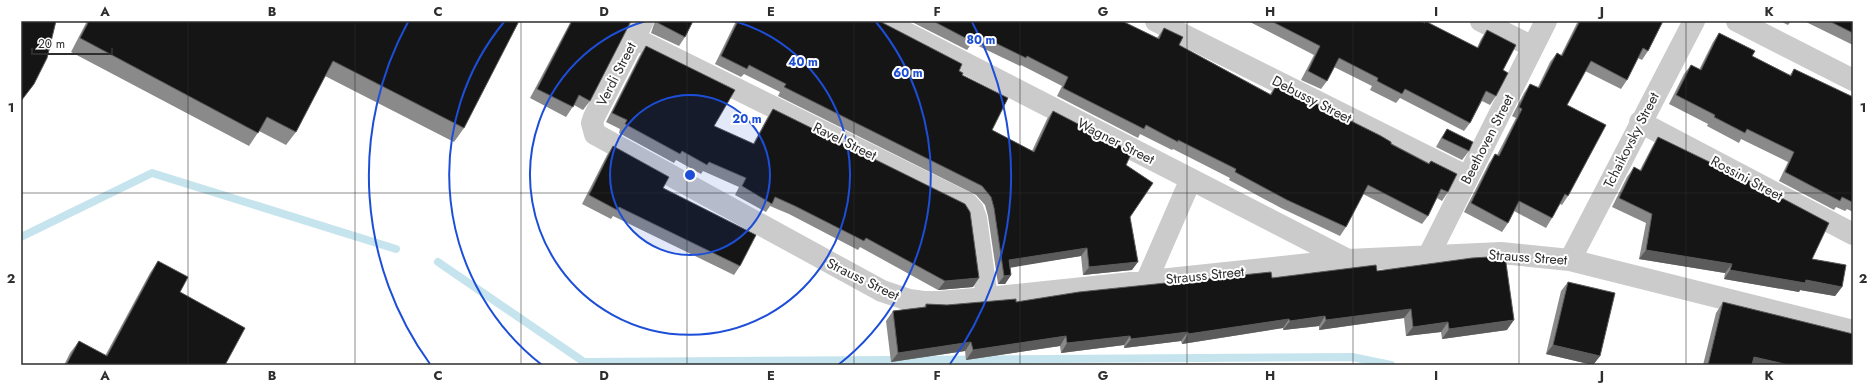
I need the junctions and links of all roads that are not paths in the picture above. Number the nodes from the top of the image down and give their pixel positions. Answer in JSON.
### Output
{"nodes":[{"id":1,"x":883,"y":21,"type":"edge"},
{"id":2,"x":1156,"y":21,"type":"edge"},
{"id":3,"x":1481,"y":21,"type":"edge"},
{"id":4,"x":1546,"y":21,"type":"edge"},
{"id":5,"x":1694,"y":21,"type":"edge"},
{"id":6,"x":1737,"y":21,"type":"edge"},
{"id":7,"x":638,"y":29,"type":"edge"},
{"id":8,"x":1533,"y":47,"type":"junction"},
{"id":9,"x":1853,"y":80,"type":"edge"},
{"id":10,"x":1640,"y":122,"type":"junction"},
{"id":11,"x":593,"y":129,"type":"joint"},
{"id":12,"x":1468,"y":177,"type":"junction"},
{"id":13,"x":1191,"y":179,"type":"junction"},
{"id":14,"x":1853,"y":234,"type":"edge"},
{"id":15,"x":1428,"y":257,"type":"junction"},
{"id":16,"x":1348,"y":260,"type":"junction"},
{"id":17,"x":1570,"y":260,"type":"junction"},
{"id":18,"x":1146,"y":282,"type":"junction"},
{"id":19,"x":987,"y":298,"type":"junction"},
{"id":20,"x":1853,"y":331,"type":"edge"}],
"edges":[{"from":1,"to":13,"type":"street","name":"Wagner Street"},
{"from":2,"to":12,"type":"street","name":"Debussy Street"},
{"from":3,"to":8,"type":"street"},
{"from":4,"to":8,"type":"street","name":"Beethoven Street"},
{"from":5,"to":10,"type":"street","name":"Tchaikovsky Street"},
{"from":6,"to":9,"type":"street"},
{"from":7,"to":11,"type":"street","name":"Verdi Street"},
{"from":7,"to":19,"type":"street","name":"Ravel Street"},
{"from":8,"to":12,"type":"street","name":"Beethoven Street"},
{"from":10,"to":14,"type":"street","name":"Rossini Street"},
{"from":10,"to":17,"type":"street","name":"Tchaikovsky Street"},
{"from":11,"to":19,"type":"street","name":"Strauss Street"},
{"from":12,"to":15,"type":"street","name":"Beethoven Street"},
{"from":13,"to":16,"type":"street","name":"Wagner Street"},
{"from":13,"to":18,"type":"street"},
{"from":15,"to":16,"type":"street","name":"Strauss Street"},
{"from":15,"to":17,"type":"street","name":"Strauss Street"},
{"from":16,"to":18,"type":"street","name":"Strauss Street"},
{"from":17,"to":20,"type":"street","name":"Strauss Street"},
{"from":18,"to":19,"type":"street","name":"Strauss Street"}]}
